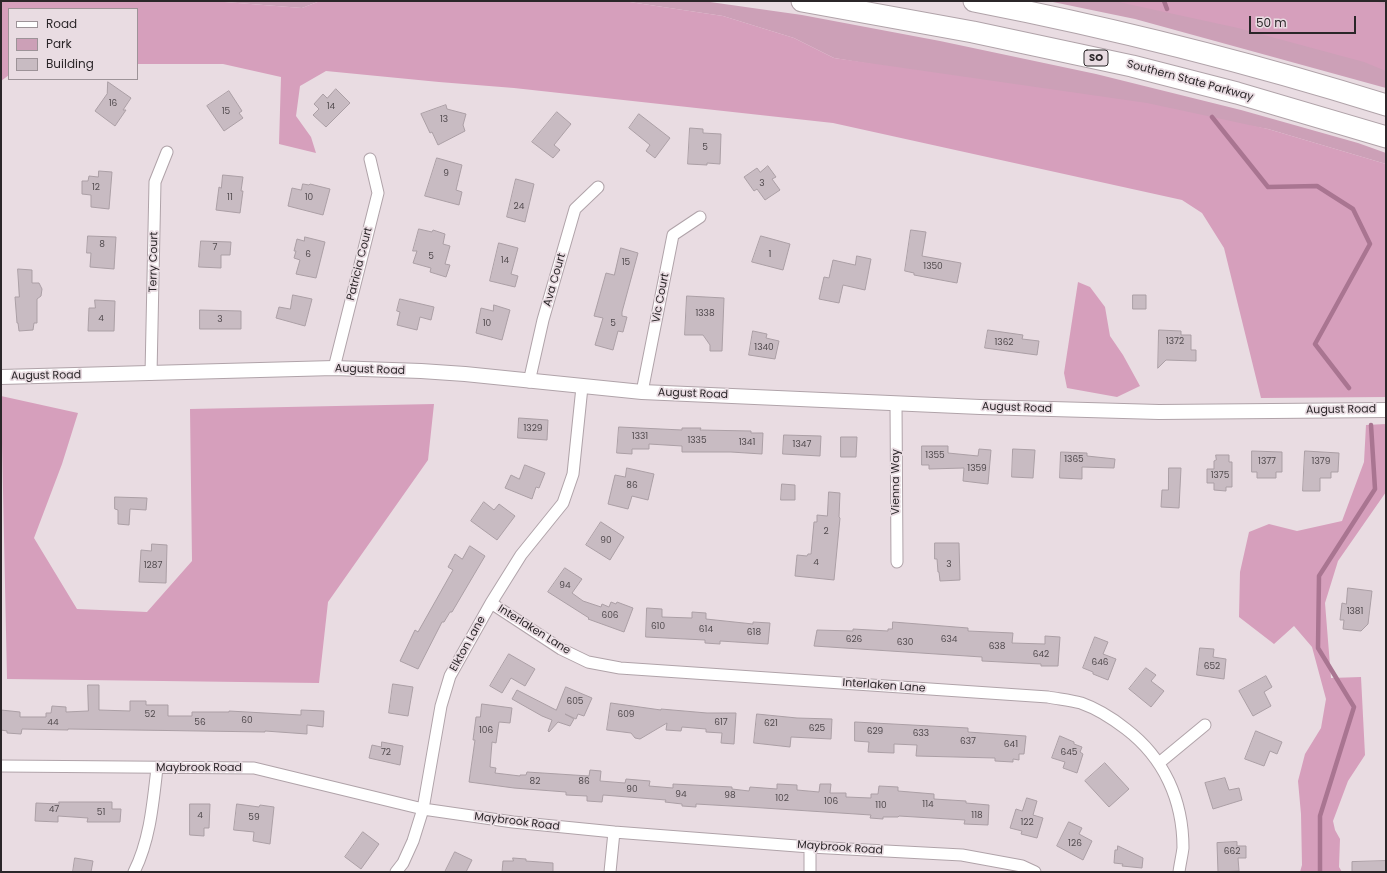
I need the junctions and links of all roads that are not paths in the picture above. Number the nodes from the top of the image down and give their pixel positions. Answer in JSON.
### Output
{"nodes":[{"id":1,"x":802,"y":1,"type":"edge"},
{"id":2,"x":974,"y":1,"type":"edge"},
{"id":3,"x":1386,"y":105,"type":"edge"},
{"id":4,"x":1386,"y":137,"type":"edge"},
{"id":5,"x":167,"y":152,"type":"dead end"},
{"id":6,"x":370,"y":159,"type":"dead end"},
{"id":7,"x":598,"y":187,"type":"dead end"},
{"id":8,"x":700,"y":217,"type":"dead end"},
{"id":9,"x":334,"y":368,"type":"junction"},
{"id":10,"x":151,"y":374,"type":"junction"},
{"id":11,"x":1,"y":377,"type":"edge"},
{"id":12,"x":529,"y":382,"type":"junction"},
{"id":13,"x":582,"y":387,"type":"junction"},
{"id":14,"x":642,"y":392,"type":"junction"},
{"id":15,"x":896,"y":403,"type":"junction"},
{"id":16,"x":1386,"y":410,"type":"edge"},
{"id":17,"x":897,"y":562,"type":"dead end"},
{"id":18,"x":491,"y":603,"type":"junction"},
{"id":19,"x":1205,"y":725,"type":"dead end"},
{"id":20,"x":1159,"y":763,"type":"junction"},
{"id":21,"x":1,"y":766,"type":"edge"},
{"id":22,"x":157,"y":768,"type":"junction"},
{"id":23,"x":423,"y":809,"type":"junction"},
{"id":24,"x":614,"y":832,"type":"junction"},
{"id":25,"x":810,"y":847,"type":"junction"},
{"id":26,"x":134,"y":872,"type":"edge"},
{"id":27,"x":396,"y":872,"type":"edge"},
{"id":28,"x":610,"y":872,"type":"edge"},
{"id":29,"x":810,"y":872,"type":"edge"},
{"id":30,"x":1035,"y":872,"type":"edge"},
{"id":31,"x":1179,"y":872,"type":"edge"}],
"edges":[{"from":1,"to":4,"type":"highway","name":"Southern State Parkway","number":"SO"},
{"from":2,"to":3,"type":"highway"},
{"from":5,"to":10,"type":"street","name":"Terry Court"},
{"from":6,"to":9,"type":"street","name":"Patricia Court"},
{"from":7,"to":12,"type":"street","name":"Ava Court"},
{"from":8,"to":14,"type":"street","name":"Vic Court"},
{"from":9,"to":10,"type":"street","name":"August Road"},
{"from":9,"to":12,"type":"street","name":"August Road"},
{"from":10,"to":11,"type":"street","name":"August Road"},
{"from":12,"to":13,"type":"street","name":"August Road"},
{"from":13,"to":14,"type":"street","name":"August Road"},
{"from":13,"to":18,"type":"street","name":"Elkton Lane"},
{"from":14,"to":15,"type":"street","name":"August Road"},
{"from":15,"to":16,"type":"street","name":"August Road"},
{"from":15,"to":17,"type":"street","name":"Vienna Way"},
{"from":18,"to":20,"type":"street","name":"Interlaken Lane"},
{"from":18,"to":23,"type":"street","name":"Elkton Lane"},
{"from":19,"to":20,"type":"street"},
{"from":20,"to":31,"type":"street","name":"Interlaken Lane"},
{"from":21,"to":22,"type":"street","name":"Maybrook Road"},
{"from":22,"to":23,"type":"street","name":"Maybrook Road"},
{"from":22,"to":26,"type":"street"},
{"from":23,"to":24,"type":"street","name":"Maybrook Road"},
{"from":23,"to":27,"type":"street","name":"Elkton Lane"},
{"from":24,"to":25,"type":"street","name":"Maybrook Road"},
{"from":24,"to":28,"type":"street"},
{"from":25,"to":29,"type":"street"},
{"from":25,"to":30,"type":"street","name":"Maybrook Road"}]}
